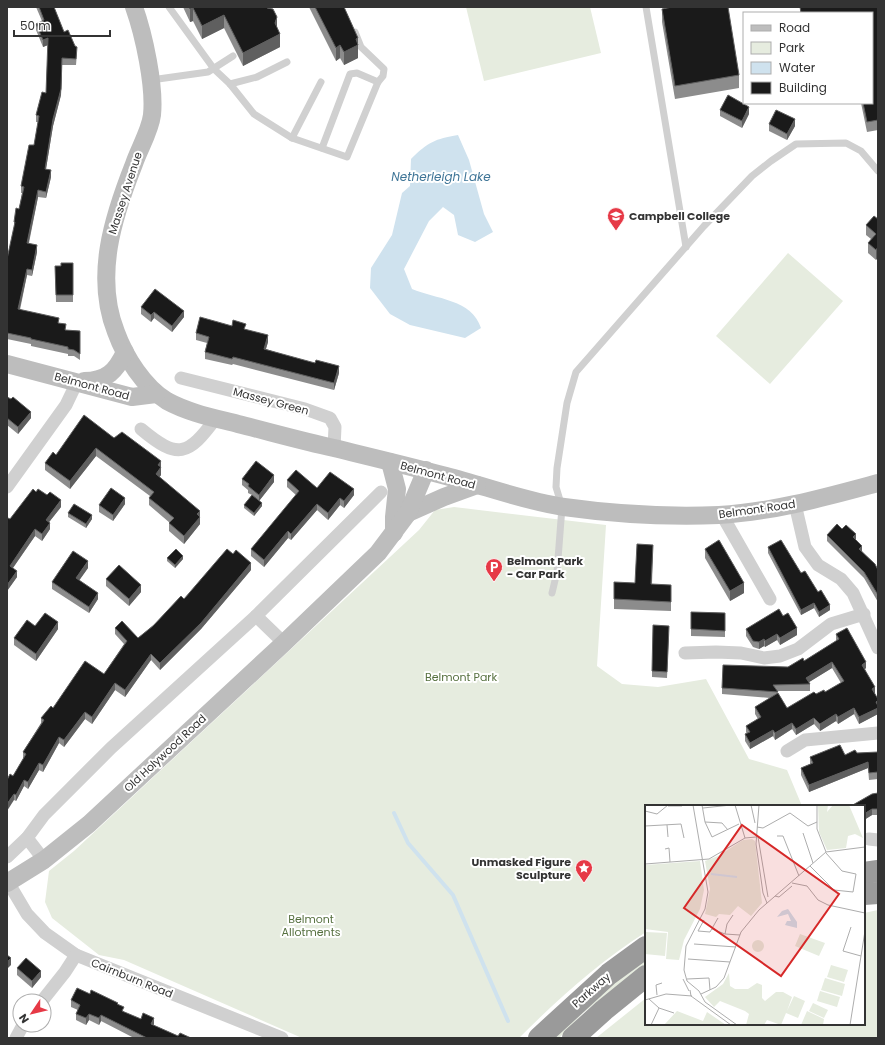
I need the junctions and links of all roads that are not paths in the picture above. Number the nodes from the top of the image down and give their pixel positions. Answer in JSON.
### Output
{"nodes":[{"id":1,"x":134,"y":7,"type":"edge"},
{"id":2,"x":169,"y":7,"type":"edge"},
{"id":3,"x":646,"y":7,"type":"edge"},
{"id":4,"x":352,"y":27,"type":"edge"},
{"id":5,"x":233,"y":56,"type":"dead end"},
{"id":6,"x":287,"y":62,"type":"dead end"},
{"id":7,"x":214,"y":69,"type":"junction"},
{"id":8,"x":151,"y":80,"type":"junction"},
{"id":9,"x":321,"y":82,"type":"dead end"},
{"id":10,"x":378,"y":82,"type":"junction"},
{"id":11,"x":230,"y":84,"type":"junction"},
{"id":12,"x":292,"y":138,"type":"junction"},
{"id":13,"x":322,"y":148,"type":"junction"},
{"id":14,"x":878,"y":171,"type":"edge"},
{"id":15,"x":686,"y":247,"type":"junction"},
{"id":16,"x":125,"y":352,"type":"junction"},
{"id":17,"x":7,"y":364,"type":"edge"},
{"id":18,"x":181,"y":378,"type":"dead end"},
{"id":19,"x":77,"y":382,"type":"junction"},
{"id":20,"x":156,"y":394,"type":"junction"},
{"id":21,"x":216,"y":418,"type":"junction"},
{"id":22,"x":141,"y":428,"type":"dead end"},
{"id":23,"x":334,"y":448,"type":"junction"},
{"id":24,"x":390,"y":462,"type":"junction"},
{"id":25,"x":426,"y":470,"type":"junction"},
{"id":26,"x":878,"y":483,"type":"edge"},
{"id":27,"x":477,"y":485,"type":"junction"},
{"id":28,"x":7,"y":487,"type":"edge"},
{"id":29,"x":381,"y":492,"type":"dead end"},
{"id":30,"x":795,"y":504,"type":"junction"},
{"id":31,"x":562,"y":507,"type":"junction"},
{"id":32,"x":408,"y":513,"type":"junction"},
{"id":33,"x":722,"y":515,"type":"junction"},
{"id":34,"x":394,"y":534,"type":"junction"},
{"id":35,"x":552,"y":593,"type":"dead end"},
{"id":36,"x":770,"y":599,"type":"dead end"},
{"id":37,"x":864,"y":614,"type":"junction"},
{"id":38,"x":256,"y":616,"type":"junction"},
{"id":39,"x":284,"y":643,"type":"junction"},
{"id":40,"x":878,"y":648,"type":"edge"},
{"id":41,"x":685,"y":653,"type":"dead end"},
{"id":42,"x":878,"y":732,"type":"edge"},
{"id":43,"x":787,"y":751,"type":"dead end"},
{"id":44,"x":27,"y":838,"type":"junction"},
{"id":45,"x":7,"y":857,"type":"edge"},
{"id":46,"x":44,"y":860,"type":"junction"},
{"id":47,"x":878,"y":872,"type":"edge"},
{"id":48,"x":865,"y":873,"type":"edge"},
{"id":49,"x":8,"y":882,"type":"edge"},
{"id":50,"x":878,"y":893,"type":"edge"},
{"id":51,"x":865,"y":894,"type":"edge"},
{"id":52,"x":645,"y":948,"type":"edge"},
{"id":53,"x":76,"y":955,"type":"junction"},
{"id":54,"x":645,"y":977,"type":"edge"},
{"id":55,"x":48,"y":993,"type":"edge"},
{"id":56,"x":282,"y":1038,"type":"edge"},
{"id":57,"x":539,"y":1038,"type":"edge"},
{"id":58,"x":573,"y":1038,"type":"edge"}],
"edges":[{"from":1,"to":8,"type":"street","name":"Massey Avenue"},
{"from":2,"to":7,"type":"lane"},
{"from":3,"to":15,"type":"lane"},
{"from":4,"to":10,"type":"lane"},
{"from":5,"to":7,"type":"lane"},
{"from":6,"to":11,"type":"lane"},
{"from":7,"to":8,"type":"lane"},
{"from":7,"to":11,"type":"lane"},
{"from":8,"to":16,"type":"street","name":"Massey Avenue"},
{"from":9,"to":12,"type":"lane"},
{"from":10,"to":13,"type":"lane"},
{"from":10,"to":13,"type":"lane"},
{"from":11,"to":12,"type":"lane"},
{"from":12,"to":13,"type":"lane"},
{"from":14,"to":15,"type":"lane"},
{"from":15,"to":31,"type":"lane"},
{"from":16,"to":19,"type":"street"},
{"from":16,"to":20,"type":"street","name":"Massey Avenue"},
{"from":17,"to":19,"type":"street","name":"Belmont Road"},
{"from":18,"to":23,"type":"street","name":"Massey Green"},
{"from":19,"to":20,"type":"street","name":"Belmont Road"},
{"from":19,"to":28,"type":"street"},
{"from":20,"to":21,"type":"street","name":"Belmont Road"},
{"from":21,"to":22,"type":"street"},
{"from":21,"to":23,"type":"street","name":"Belmont Road"},
{"from":23,"to":24,"type":"street","name":"Belmont Road"},
{"from":24,"to":25,"type":"street","name":"Belmont Road"},
{"from":24,"to":34,"type":"street"},
{"from":25,"to":27,"type":"street","name":"Belmont Road"},
{"from":25,"to":32,"type":"street","name":"Old Holywood Road"},
{"from":26,"to":30,"type":"street","name":"Belmont Road"},
{"from":27,"to":31,"type":"street","name":"Belmont Road"},
{"from":27,"to":32,"type":"street"},
{"from":29,"to":38,"type":"street"},
{"from":30,"to":33,"type":"street","name":"Belmont Road"},
{"from":30,"to":37,"type":"street"},
{"from":31,"to":33,"type":"street","name":"Belmont Road"},
{"from":31,"to":35,"type":"lane"},
{"from":32,"to":34,"type":"street","name":"Old Holywood Road"},
{"from":33,"to":36,"type":"street"},
{"from":34,"to":39,"type":"street","name":"Old Holywood Road"},
{"from":37,"to":40,"type":"street"},
{"from":37,"to":41,"type":"street"},
{"from":38,"to":39,"type":"street"},
{"from":38,"to":44,"type":"street"},
{"from":39,"to":46,"type":"street","name":"Old Holywood Road"},
{"from":42,"to":43,"type":"street"},
{"from":44,"to":45,"type":"street"},
{"from":44,"to":46,"type":"street"},
{"from":46,"to":49,"type":"street","name":"Old Holywood Road"},
{"from":47,"to":48,"type":"highway"},
{"from":49,"to":53,"type":"street","name":"Cairnburn Road"},
{"from":50,"to":51,"type":"highway"},
{"from":52,"to":57,"type":"highway","name":"Parkway"},
{"from":53,"to":55,"type":"street"},
{"from":53,"to":56,"type":"street","name":"Cairnburn Road"},
{"from":54,"to":58,"type":"highway"}]}
